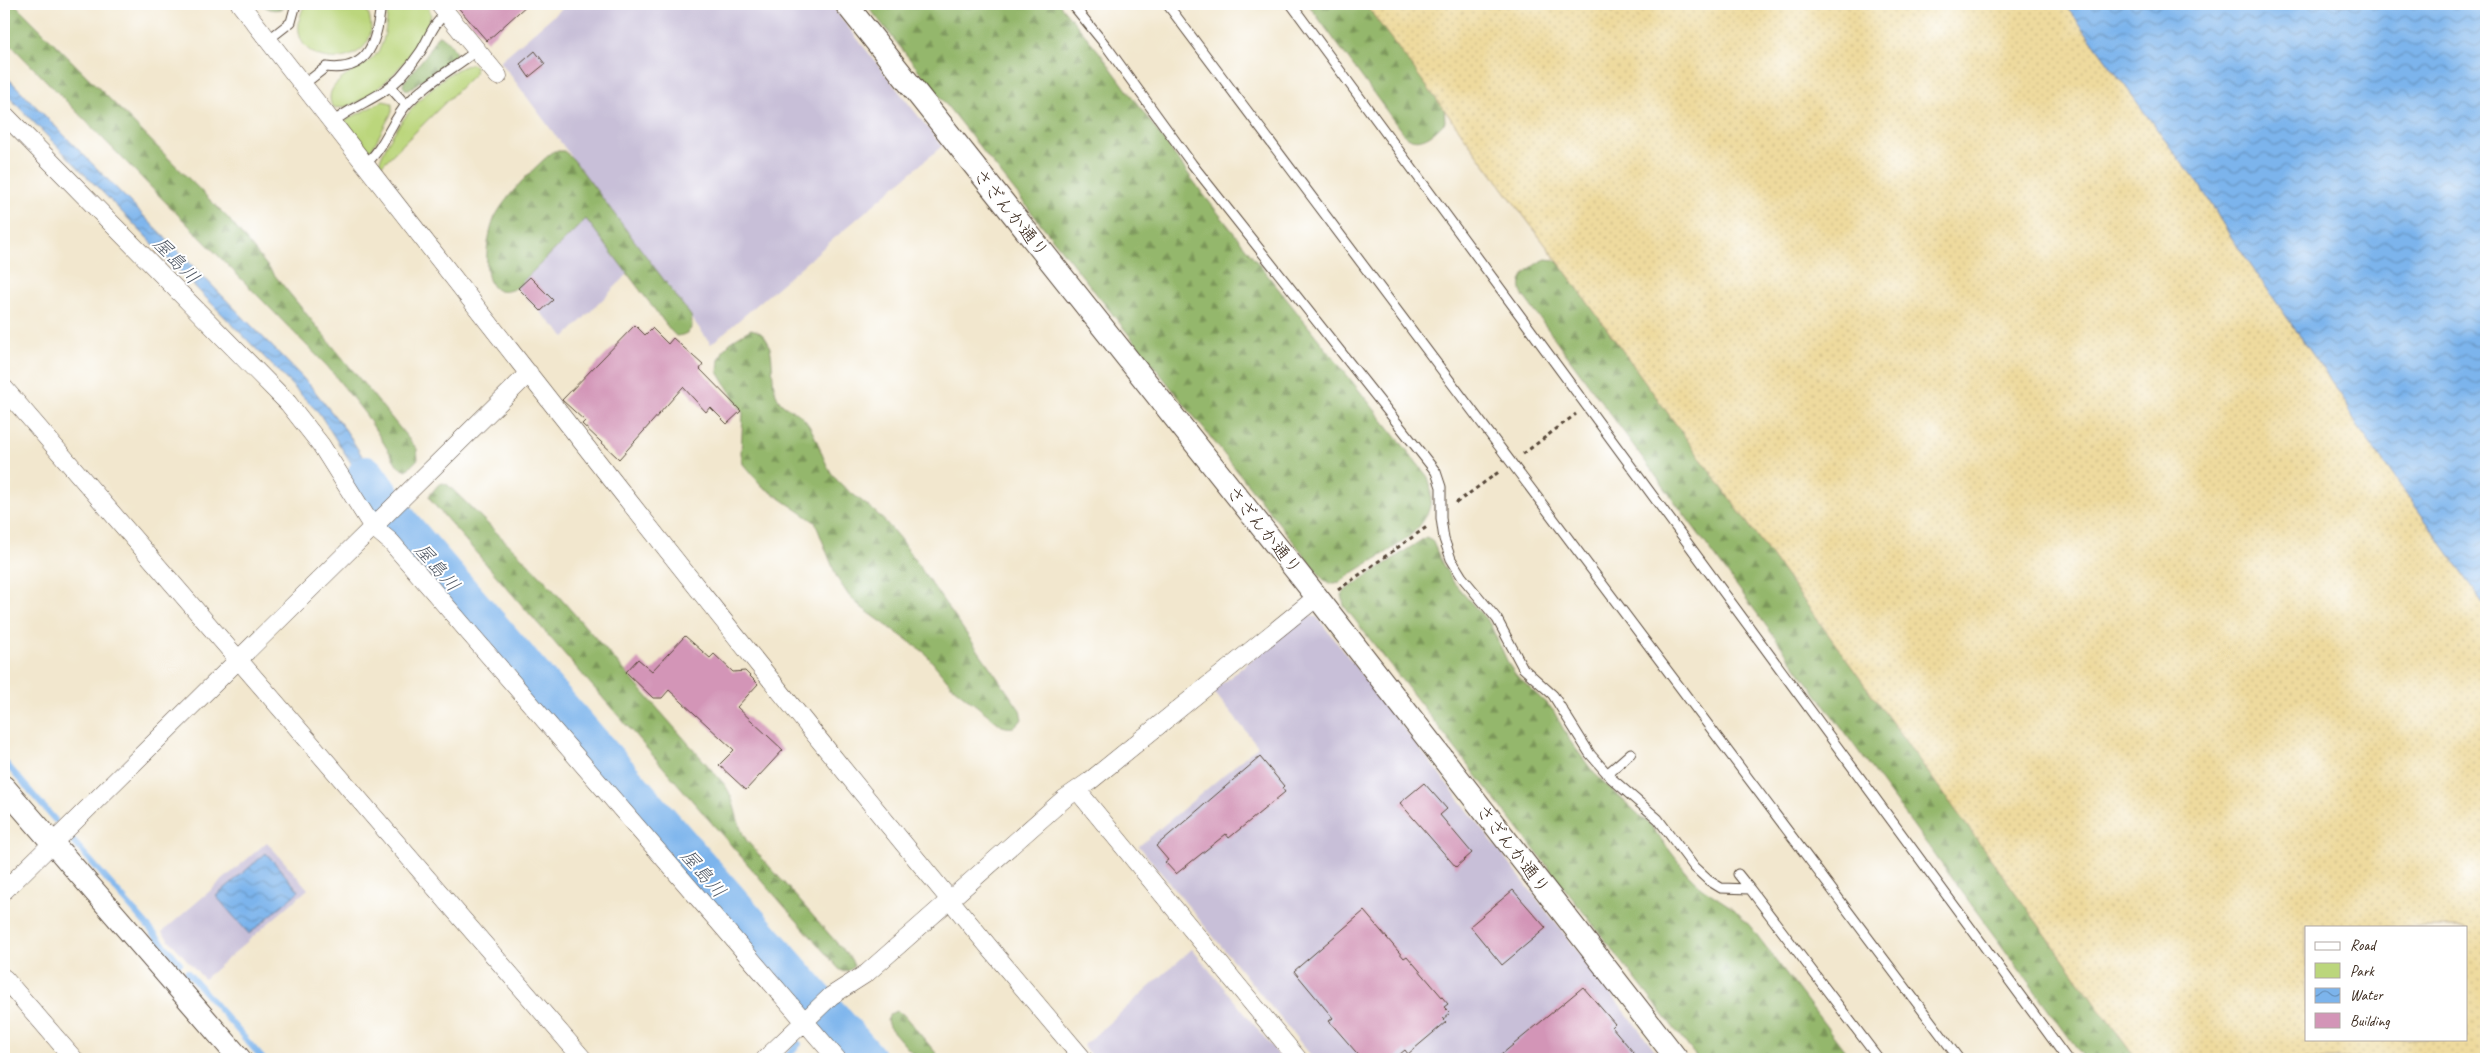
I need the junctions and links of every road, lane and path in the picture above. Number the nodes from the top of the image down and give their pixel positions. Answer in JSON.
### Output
{"nodes":[{"id":1,"x":296,"y":4,"type":"edge"},
{"id":2,"x":381,"y":4,"type":"edge"},
{"id":3,"x":846,"y":4,"type":"edge"},
{"id":4,"x":1072,"y":4,"type":"edge"},
{"id":5,"x":1167,"y":4,"type":"edge"},
{"id":6,"x":1291,"y":4,"type":"edge"},
{"id":7,"x":243,"y":5,"type":"edge"},
{"id":8,"x":443,"y":8,"type":"edge"},
{"id":9,"x":268,"y":40,"type":"junction"},
{"id":10,"x":477,"y":50,"type":"junction"},
{"id":11,"x":498,"y":76,"type":"dead end"},
{"id":12,"x":303,"y":85,"type":"junction"},
{"id":13,"x":390,"y":86,"type":"junction"},
{"id":14,"x":406,"y":105,"type":"junction"},
{"id":15,"x":4,"y":114,"type":"edge"},
{"id":16,"x":332,"y":122,"type":"junction"},
{"id":17,"x":365,"y":164,"type":"junction"},
{"id":18,"x":529,"y":374,"type":"junction"},
{"id":19,"x":4,"y":388,"type":"edge"},
{"id":20,"x":1579,"y":412,"type":"dead end"},
{"id":21,"x":1517,"y":458,"type":"dead end"},
{"id":22,"x":1505,"y":467,"type":"dead end"},
{"id":23,"x":1441,"y":515,"type":"junction"},
{"id":24,"x":376,"y":524,"type":"junction"},
{"id":25,"x":1325,"y":595,"type":"junction"},
{"id":26,"x":238,"y":660,"type":"junction"},
{"id":27,"x":1631,"y":752,"type":"dead end"},
{"id":28,"x":1607,"y":774,"type":"junction"},
{"id":29,"x":4,"y":787,"type":"edge"},
{"id":30,"x":1077,"y":790,"type":"junction"},
{"id":31,"x":52,"y":843,"type":"junction"},
{"id":32,"x":1738,"y":874,"type":"dead end"},
{"id":33,"x":1750,"y":889,"type":"junction"},
{"id":34,"x":4,"y":892,"type":"edge"},
{"id":35,"x":949,"y":900,"type":"junction"},
{"id":36,"x":4,"y":978,"type":"edge"},
{"id":37,"x":807,"y":1019,"type":"junction"},
{"id":38,"x":74,"y":1059,"type":"edge"},
{"id":39,"x":240,"y":1059,"type":"edge"},
{"id":40,"x":583,"y":1059,"type":"edge"},
{"id":41,"x":765,"y":1059,"type":"edge"},
{"id":42,"x":837,"y":1059,"type":"edge"},
{"id":43,"x":1084,"y":1059,"type":"edge"},
{"id":44,"x":1298,"y":1059,"type":"edge"},
{"id":45,"x":1677,"y":1059,"type":"edge"},
{"id":46,"x":1879,"y":1059,"type":"edge"},
{"id":47,"x":1959,"y":1059,"type":"edge"},
{"id":48,"x":2067,"y":1059,"type":"edge"}],
"edges":[{"from":1,"to":9,"type":"lane"},
{"from":2,"to":12,"type":"lane"},
{"from":3,"to":25,"type":"street","name":"さざんか通り"},
{"from":4,"to":23,"type":"lane"},
{"from":5,"to":47,"type":"lane"},
{"from":6,"to":48,"type":"lane"},
{"from":7,"to":9,"type":"street"},
{"from":8,"to":10,"type":"street"},
{"from":8,"to":13,"type":"lane"},
{"from":9,"to":12,"type":"street"},
{"from":10,"to":11,"type":"street"},
{"from":10,"to":14,"type":"lane"},
{"from":12,"to":16,"type":"street"},
{"from":13,"to":14,"type":"lane"},
{"from":13,"to":16,"type":"lane"},
{"from":14,"to":17,"type":"lane"},
{"from":15,"to":24,"type":"street"},
{"from":16,"to":17,"type":"street"},
{"from":17,"to":18,"type":"street"},
{"from":18,"to":24,"type":"street"},
{"from":18,"to":35,"type":"street"},
{"from":19,"to":26,"type":"street"},
{"from":20,"to":21,"type":"path"},
{"from":22,"to":23,"type":"path"},
{"from":23,"to":25,"type":"path"},
{"from":23,"to":28,"type":"lane"},
{"from":24,"to":26,"type":"street"},
{"from":24,"to":37,"type":"street"},
{"from":25,"to":30,"type":"street"},
{"from":25,"to":45,"type":"street","name":"さざんか通り"},
{"from":26,"to":31,"type":"street"},
{"from":26,"to":40,"type":"street"},
{"from":27,"to":28,"type":"lane"},
{"from":28,"to":33,"type":"lane"},
{"from":29,"to":31,"type":"street"},
{"from":30,"to":35,"type":"street"},
{"from":30,"to":44,"type":"street"},
{"from":31,"to":34,"type":"street"},
{"from":31,"to":39,"type":"street"},
{"from":32,"to":33,"type":"lane"},
{"from":33,"to":46,"type":"lane"},
{"from":35,"to":37,"type":"street"},
{"from":35,"to":43,"type":"street"},
{"from":36,"to":38,"type":"street"},
{"from":37,"to":41,"type":"street"},
{"from":37,"to":42,"type":"street"}]}
